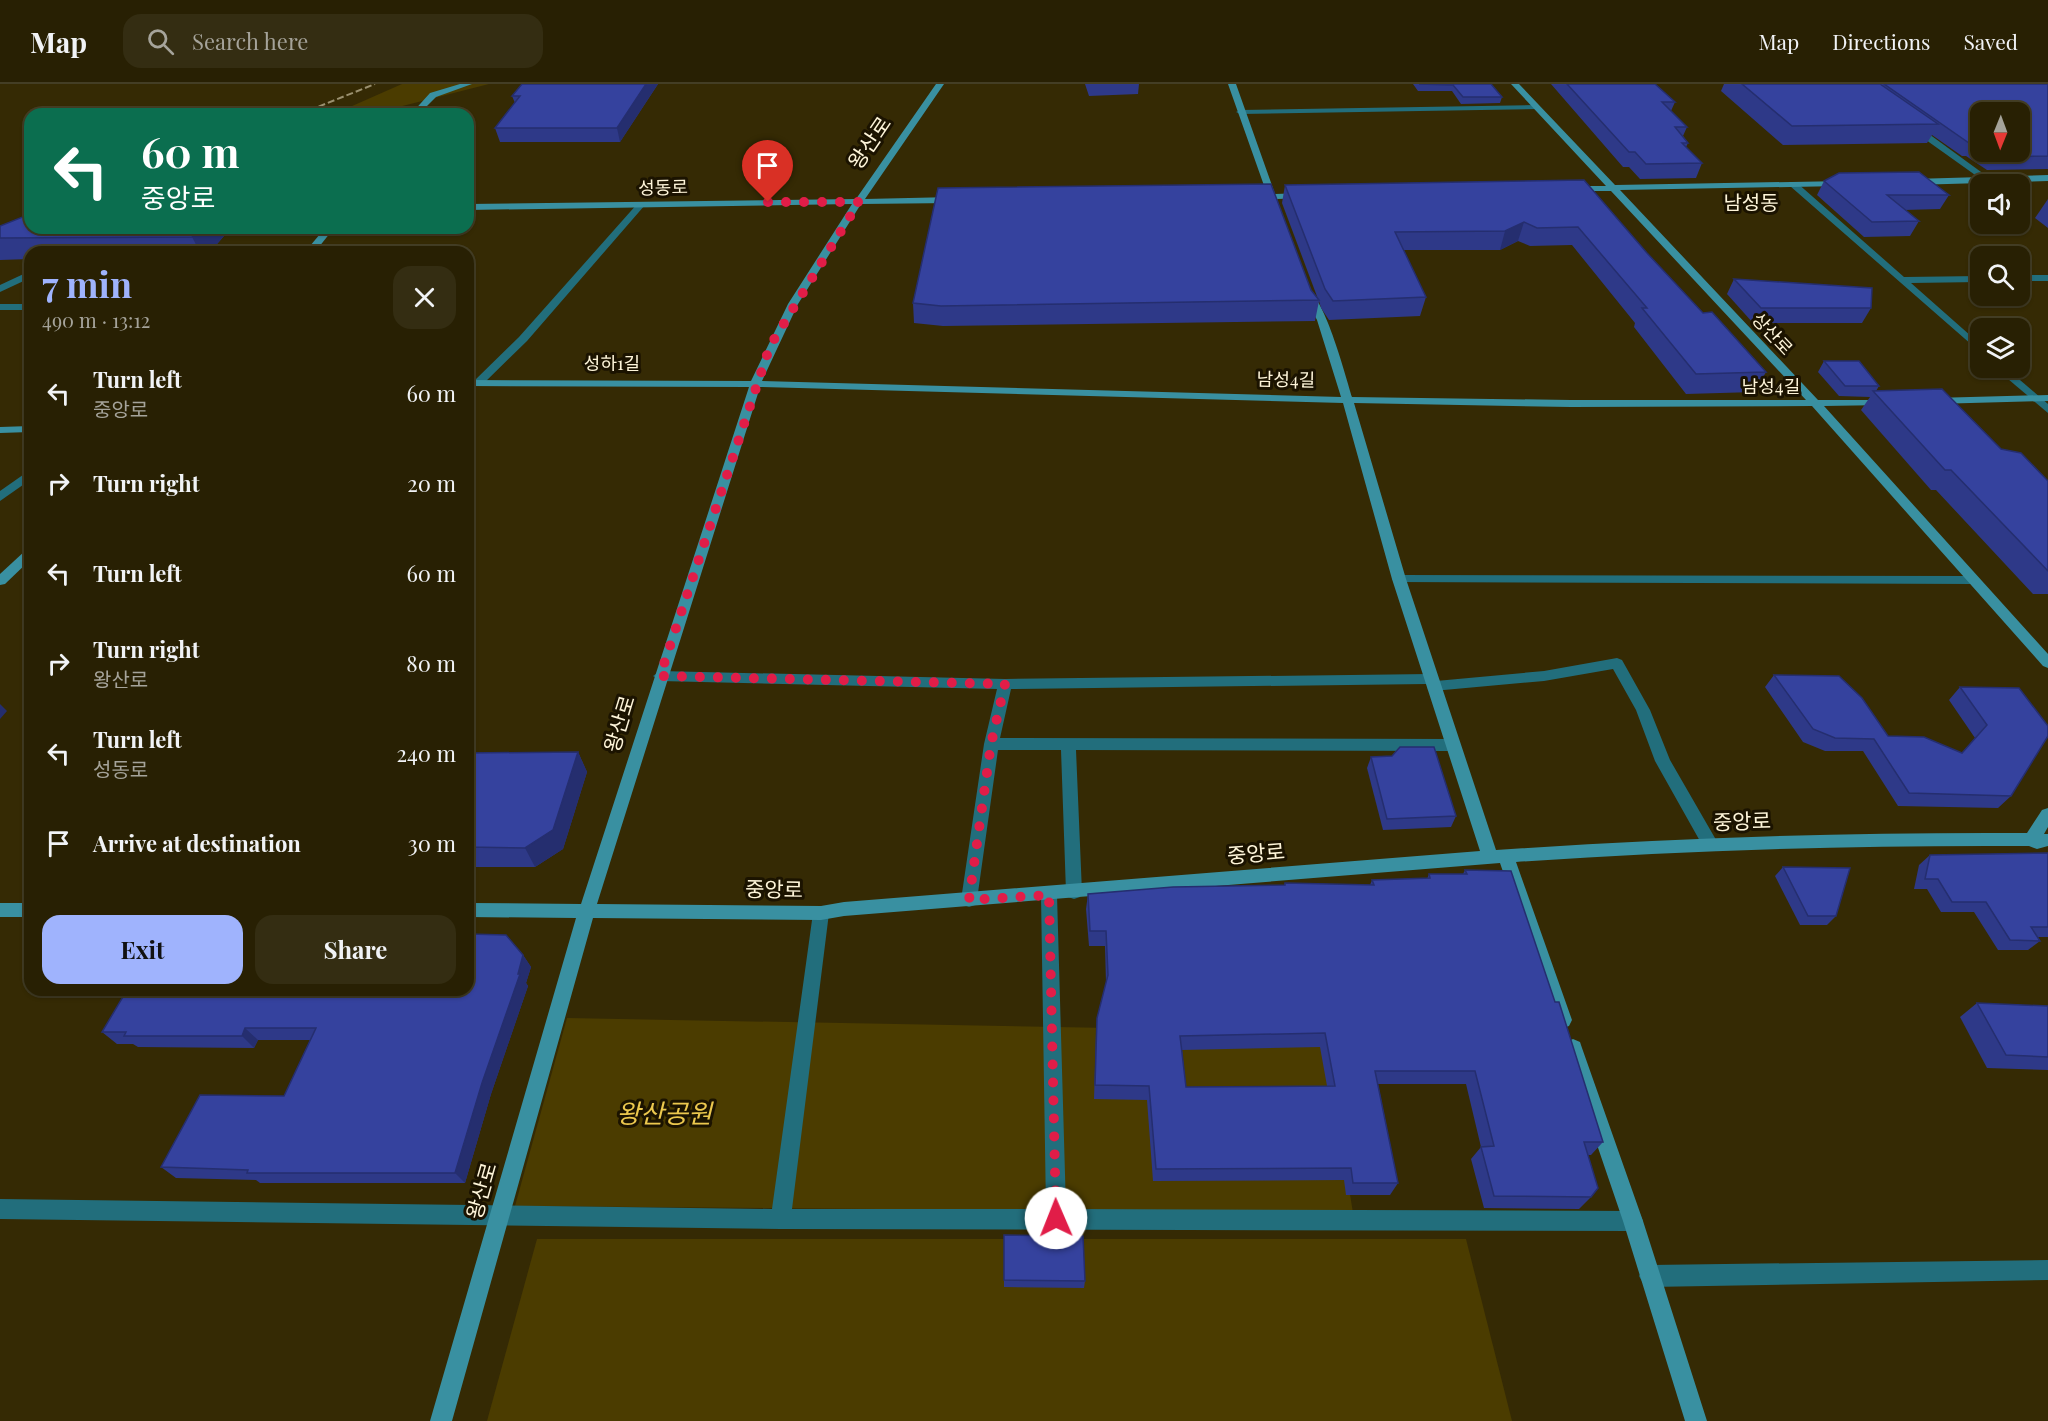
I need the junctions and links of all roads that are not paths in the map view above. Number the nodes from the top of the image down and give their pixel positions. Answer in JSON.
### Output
{"nodes":[{"id":1,"x":468,"y":84,"type":"edge"},
{"id":2,"x":940,"y":84,"type":"edge"},
{"id":3,"x":1232,"y":84,"type":"edge"},
{"id":4,"x":1515,"y":84,"type":"edge"},
{"id":5,"x":1535,"y":107,"type":"junction"},
{"id":6,"x":421,"y":108,"type":"edge"},
{"id":7,"x":1240,"y":112,"type":"junction"},
{"id":8,"x":1908,"y":124,"type":"edge"},
{"id":9,"x":1979,"y":174,"type":"edge"},
{"id":10,"x":2048,"y":178,"type":"edge"},
{"id":11,"x":2030,"y":179,"type":"edge"},
{"id":12,"x":1970,"y":180,"type":"edge"},
{"id":13,"x":1898,"y":182,"type":"edge"},
{"id":14,"x":1852,"y":183,"type":"edge"},
{"id":15,"x":1793,"y":184,"type":"junction"},
{"id":16,"x":1610,"y":188,"type":"junction"},
{"id":17,"x":1563,"y":189,"type":"edge"},
{"id":18,"x":1317,"y":195,"type":"edge"},
{"id":19,"x":1272,"y":196,"type":"junction"},
{"id":20,"x":1250,"y":197,"type":"edge"},
{"id":21,"x":959,"y":200,"type":"edge"},
{"id":22,"x":859,"y":202,"type":"junction"},
{"id":23,"x":641,"y":205,"type":"junction"},
{"id":24,"x":474,"y":207,"type":"edge"},
{"id":25,"x":1279,"y":214,"type":"edge"},
{"id":26,"x":325,"y":234,"type":"edge"},
{"id":27,"x":315,"y":246,"type":"edge"},
{"id":28,"x":24,"y":277,"type":"edge"},
{"id":29,"x":2030,"y":278,"type":"edge"},
{"id":30,"x":2048,"y":278,"type":"edge"},
{"id":31,"x":1970,"y":279,"type":"edge"},
{"id":32,"x":1902,"y":280,"type":"junction"},
{"id":33,"x":1305,"y":283,"type":"edge"},
{"id":34,"x":0,"y":289,"type":"edge"},
{"id":35,"x":0,"y":307,"type":"edge"},
{"id":36,"x":24,"y":307,"type":"edge"},
{"id":37,"x":1970,"y":340,"type":"edge"},
{"id":38,"x":2011,"y":378,"type":"edge"},
{"id":39,"x":474,"y":382,"type":"edge"},
{"id":40,"x":756,"y":382,"type":"junction"},
{"id":41,"x":474,"y":383,"type":"edge"},
{"id":42,"x":1347,"y":398,"type":"junction"},
{"id":43,"x":2048,"y":398,"type":"edge"},
{"id":44,"x":2035,"y":399,"type":"junction"},
{"id":45,"x":1922,"y":401,"type":"edge"},
{"id":46,"x":1898,"y":402,"type":"edge"},
{"id":47,"x":1815,"y":403,"type":"junction"},
{"id":48,"x":2048,"y":410,"type":"edge"},
{"id":49,"x":24,"y":429,"type":"edge"},
{"id":50,"x":0,"y":430,"type":"edge"},
{"id":51,"x":24,"y":479,"type":"edge"},
{"id":52,"x":0,"y":497,"type":"edge"},
{"id":53,"x":24,"y":558,"type":"edge"},
{"id":54,"x":1399,"y":579,"type":"junction"},
{"id":55,"x":1973,"y":580,"type":"junction"},
{"id":56,"x":0,"y":581,"type":"edge"},
{"id":57,"x":2048,"y":663,"type":"edge"},
{"id":58,"x":660,"y":676,"type":"junction"},
{"id":59,"x":1432,"y":682,"type":"junction"},
{"id":60,"x":1005,"y":684,"type":"junction"},
{"id":61,"x":991,"y":744,"type":"junction"},
{"id":62,"x":1068,"y":744,"type":"junction"},
{"id":63,"x":1452,"y":745,"type":"junction"},
{"id":64,"x":2048,"y":814,"type":"edge"},
{"id":65,"x":2040,"y":840,"type":"edge"},
{"id":66,"x":1711,"y":845,"type":"junction"},
{"id":67,"x":2048,"y":848,"type":"edge"},
{"id":68,"x":1498,"y":856,"type":"junction"},
{"id":69,"x":1074,"y":892,"type":"junction"},
{"id":70,"x":1049,"y":895,"type":"junction"},
{"id":71,"x":969,"y":900,"type":"junction"},
{"id":72,"x":0,"y":910,"type":"edge"},
{"id":73,"x":24,"y":910,"type":"edge"},
{"id":74,"x":474,"y":910,"type":"edge"},
{"id":75,"x":587,"y":910,"type":"junction"},
{"id":76,"x":821,"y":913,"type":"junction"},
{"id":77,"x":0,"y":1209,"type":"edge"},
{"id":78,"x":500,"y":1216,"type":"junction"},
{"id":79,"x":1056,"y":1218,"type":"junction"},
{"id":80,"x":782,"y":1219,"type":"junction"},
{"id":81,"x":1634,"y":1221,"type":"junction"},
{"id":82,"x":2048,"y":1270,"type":"edge"},
{"id":83,"x":1650,"y":1276,"type":"junction"},
{"id":84,"x":441,"y":1421,"type":"edge"},
{"id":85,"x":1696,"y":1421,"type":"edge"}],
"edges":[{"from":1,"to":6,"type":"street"},
{"from":2,"to":22,"type":"street","name":"왕산로"},
{"from":3,"to":7,"type":"street"},
{"from":4,"to":5,"type":"street","name":"상산로"},
{"from":5,"to":7,"type":"street"},
{"from":5,"to":16,"type":"street","name":"상산로"},
{"from":7,"to":19,"type":"street"},
{"from":8,"to":9,"type":"street"},
{"from":10,"to":11,"type":"street"},
{"from":12,"to":13,"type":"street"},
{"from":14,"to":15,"type":"street"},
{"from":15,"to":16,"type":"street"},
{"from":15,"to":32,"type":"street"},
{"from":16,"to":17,"type":"street"},
{"from":16,"to":47,"type":"street","name":"상산로"},
{"from":18,"to":19,"type":"street"},
{"from":19,"to":20,"type":"street"},
{"from":19,"to":25,"type":"street"},
{"from":21,"to":22,"type":"street","name":"성동로"},
{"from":22,"to":23,"type":"street","name":"성동로"},
{"from":22,"to":40,"type":"street","name":"왕산로"},
{"from":23,"to":24,"type":"street","name":"성동로"},
{"from":23,"to":39,"type":"street"},
{"from":26,"to":27,"type":"street"},
{"from":28,"to":34,"type":"street"},
{"from":29,"to":30,"type":"street"},
{"from":31,"to":32,"type":"street"},
{"from":32,"to":37,"type":"street"},
{"from":33,"to":42,"type":"street"},
{"from":35,"to":36,"type":"street"},
{"from":38,"to":44,"type":"street"},
{"from":40,"to":41,"type":"street","name":"성하1길"},
{"from":40,"to":42,"type":"street","name":"남성4길"},
{"from":40,"to":58,"type":"street","name":"왕산로"},
{"from":42,"to":47,"type":"street","name":"남성4길"},
{"from":42,"to":54,"type":"street"},
{"from":43,"to":44,"type":"street"},
{"from":44,"to":45,"type":"street"},
{"from":44,"to":48,"type":"street"},
{"from":46,"to":47,"type":"street","name":"남성4길"},
{"from":47,"to":55,"type":"street","name":"상산로"},
{"from":49,"to":50,"type":"street"},
{"from":51,"to":52,"type":"street"},
{"from":53,"to":56,"type":"street"},
{"from":54,"to":55,"type":"street"},
{"from":54,"to":59,"type":"street"},
{"from":55,"to":57,"type":"street","name":"상산로"},
{"from":58,"to":60,"type":"street"},
{"from":58,"to":75,"type":"street","name":"왕산로"},
{"from":59,"to":60,"type":"street"},
{"from":59,"to":63,"type":"street"},
{"from":59,"to":66,"type":"street"},
{"from":60,"to":61,"type":"street"},
{"from":61,"to":62,"type":"street"},
{"from":61,"to":71,"type":"street"},
{"from":62,"to":63,"type":"street"},
{"from":62,"to":69,"type":"street"},
{"from":63,"to":68,"type":"street"},
{"from":64,"to":65,"type":"street"},
{"from":65,"to":66,"type":"street","name":"중앙로"},
{"from":65,"to":67,"type":"street"},
{"from":66,"to":68,"type":"street","name":"중앙로"},
{"from":68,"to":69,"type":"street","name":"중앙로"},
{"from":68,"to":81,"type":"street"},
{"from":69,"to":70,"type":"street","name":"중앙로"},
{"from":70,"to":71,"type":"street","name":"중앙로"},
{"from":70,"to":79,"type":"street"},
{"from":71,"to":76,"type":"street","name":"중앙로"},
{"from":72,"to":73,"type":"street"},
{"from":74,"to":75,"type":"street","name":"중앙로"},
{"from":75,"to":76,"type":"street","name":"중앙로"},
{"from":75,"to":78,"type":"street","name":"왕산로"},
{"from":76,"to":80,"type":"street"},
{"from":77,"to":78,"type":"street"},
{"from":78,"to":80,"type":"street"},
{"from":78,"to":84,"type":"street","name":"왕산로"},
{"from":79,"to":80,"type":"street"},
{"from":79,"to":81,"type":"street"},
{"from":81,"to":83,"type":"street"},
{"from":82,"to":83,"type":"street"},
{"from":83,"to":85,"type":"street"}]}
